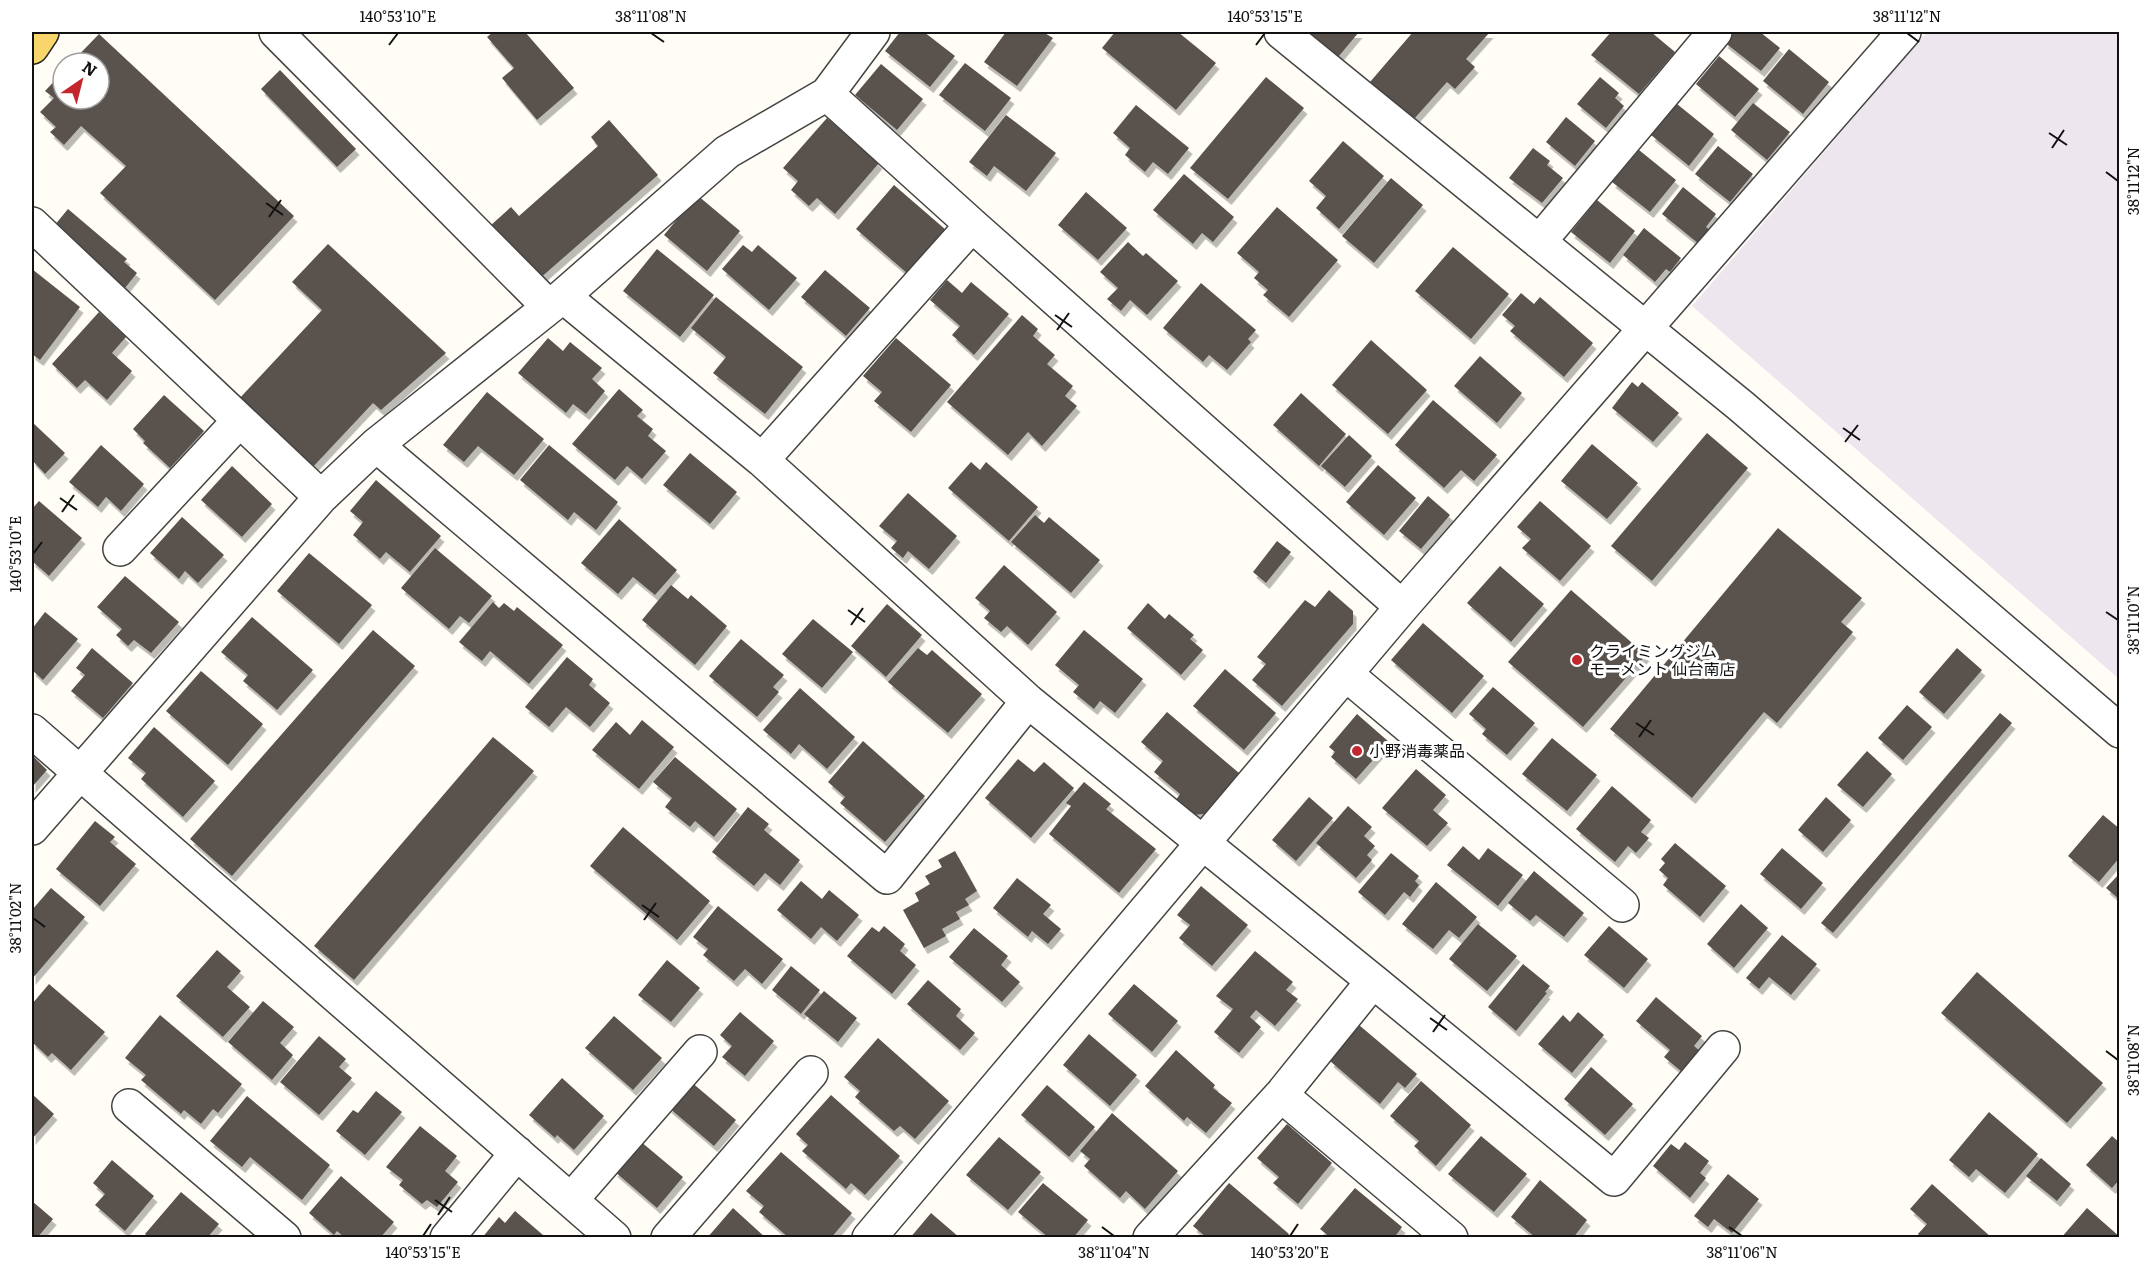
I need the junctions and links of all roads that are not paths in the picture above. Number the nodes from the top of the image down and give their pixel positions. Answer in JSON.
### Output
{"nodes":[{"id":1,"x":42,"y":32,"type":"edge"},
{"id":2,"x":276,"y":32,"type":"edge"},
{"id":3,"x":873,"y":32,"type":"edge"},
{"id":4,"x":1281,"y":32,"type":"edge"},
{"id":5,"x":1714,"y":32,"type":"edge"},
{"id":6,"x":1905,"y":32,"type":"edge"},
{"id":7,"x":32,"y":47,"type":"edge"},
{"id":8,"x":827,"y":94,"type":"junction"},
{"id":9,"x":32,"y":224,"type":"edge"},
{"id":10,"x":972,"y":225,"type":"junction"},
{"id":11,"x":1539,"y":242,"type":"junction"},
{"id":12,"x":556,"y":302,"type":"junction"},
{"id":13,"x":1646,"y":329,"type":"junction"},
{"id":14,"x":239,"y":421,"type":"junction"},
{"id":15,"x":376,"y":446,"type":"junction"},
{"id":16,"x":762,"y":460,"type":"junction"},
{"id":17,"x":321,"y":498,"type":"junction"},
{"id":18,"x":120,"y":549,"type":"dead end"},
{"id":19,"x":1402,"y":608,"type":"junction"},
{"id":20,"x":1347,"y":675,"type":"junction"},
{"id":21,"x":1028,"y":701,"type":"junction"},
{"id":22,"x":32,"y":731,"type":"edge"},
{"id":23,"x":2120,"y":731,"type":"edge"},
{"id":24,"x":79,"y":773,"type":"junction"},
{"id":25,"x":32,"y":828,"type":"edge"},
{"id":26,"x":1202,"y":843,"type":"junction"},
{"id":27,"x":1622,"y":905,"type":"dead end"},
{"id":28,"x":1372,"y":981,"type":"junction"},
{"id":29,"x":1723,"y":1048,"type":"dead end"},
{"id":30,"x":700,"y":1052,"type":"dead end"},
{"id":31,"x":811,"y":1072,"type":"dead end"},
{"id":32,"x":1281,"y":1095,"type":"junction"},
{"id":33,"x":129,"y":1106,"type":"dead end"},
{"id":34,"x":517,"y":1154,"type":"junction"},
{"id":35,"x":571,"y":1200,"type":"junction"},
{"id":36,"x":1155,"y":1236,"type":"edge"},
{"id":37,"x":284,"y":1238,"type":"edge"},
{"id":38,"x":447,"y":1238,"type":"edge"},
{"id":39,"x":614,"y":1238,"type":"edge"},
{"id":40,"x":668,"y":1238,"type":"edge"},
{"id":41,"x":869,"y":1238,"type":"edge"},
{"id":42,"x":1451,"y":1238,"type":"edge"}],
"edges":[{"from":1,"to":7,"type":"main road"},
{"from":2,"to":12,"type":"street"},
{"from":3,"to":8,"type":"street"},
{"from":4,"to":11,"type":"street"},
{"from":5,"to":11,"type":"street"},
{"from":6,"to":13,"type":"street"},
{"from":8,"to":10,"type":"street"},
{"from":8,"to":12,"type":"street"},
{"from":9,"to":14,"type":"street"},
{"from":10,"to":16,"type":"street"},
{"from":10,"to":19,"type":"street"},
{"from":11,"to":13,"type":"street"},
{"from":12,"to":15,"type":"street"},
{"from":12,"to":16,"type":"street"},
{"from":13,"to":19,"type":"street"},
{"from":13,"to":23,"type":"street"},
{"from":14,"to":17,"type":"street"},
{"from":14,"to":18,"type":"street"},
{"from":15,"to":17,"type":"street"},
{"from":15,"to":21,"type":"street"},
{"from":16,"to":21,"type":"street"},
{"from":17,"to":24,"type":"street"},
{"from":19,"to":20,"type":"street"},
{"from":20,"to":26,"type":"street"},
{"from":20,"to":27,"type":"street"},
{"from":21,"to":26,"type":"street"},
{"from":22,"to":24,"type":"street"},
{"from":24,"to":25,"type":"street"},
{"from":24,"to":34,"type":"street"},
{"from":26,"to":28,"type":"street"},
{"from":26,"to":41,"type":"street"},
{"from":28,"to":29,"type":"street"},
{"from":28,"to":32,"type":"street"},
{"from":30,"to":35,"type":"street"},
{"from":31,"to":40,"type":"street"},
{"from":32,"to":36,"type":"street"},
{"from":32,"to":42,"type":"street"},
{"from":33,"to":37,"type":"street"},
{"from":34,"to":35,"type":"street"},
{"from":34,"to":38,"type":"street"},
{"from":35,"to":39,"type":"street"}]}
